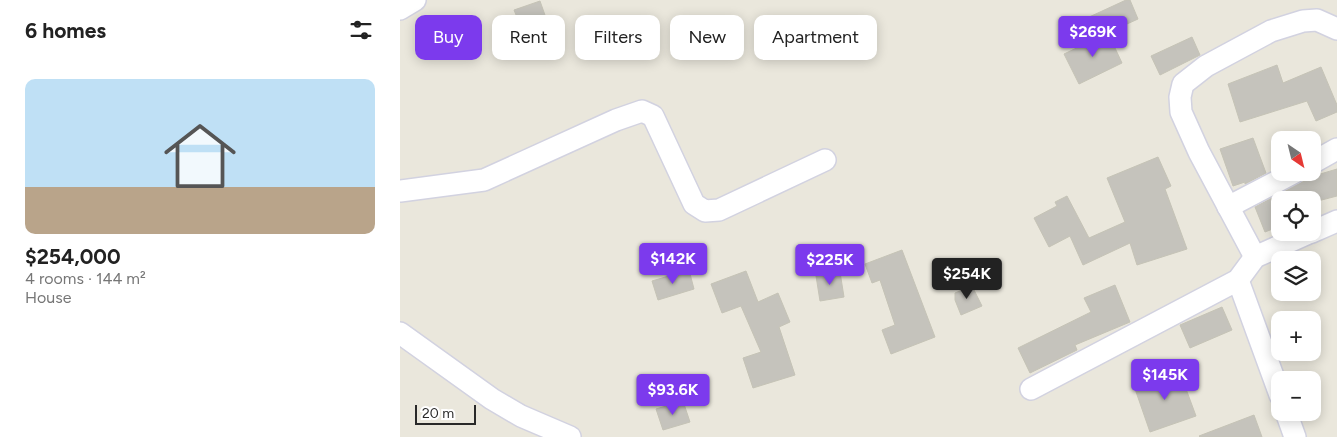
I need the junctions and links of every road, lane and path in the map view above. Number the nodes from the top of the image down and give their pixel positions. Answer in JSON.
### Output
{"nodes":[{"id":1,"x":415,"y":0,"type":"edge"},
{"id":2,"x":400,"y":9,"type":"edge"},
{"id":3,"x":1337,"y":29,"type":"edge"},
{"id":4,"x":1337,"y":149,"type":"edge"},
{"id":5,"x":1321,"y":158,"type":"edge"},
{"id":6,"x":825,"y":160,"type":"dead end"},
{"id":7,"x":1278,"y":181,"type":"edge"},
{"id":8,"x":400,"y":191,"type":"edge"},
{"id":9,"x":1228,"y":207,"type":"junction"},
{"id":10,"x":1337,"y":221,"type":"edge"},
{"id":11,"x":1321,"y":228,"type":"edge"},
{"id":12,"x":1291,"y":241,"type":"edge"},
{"id":13,"x":1255,"y":257,"type":"junction"},
{"id":14,"x":1238,"y":280,"type":"junction"},
{"id":15,"x":400,"y":332,"type":"edge"},
{"id":16,"x":1271,"y":371,"type":"edge"},
{"id":17,"x":1031,"y":389,"type":"dead end"},
{"id":18,"x":1289,"y":421,"type":"edge"},
{"id":19,"x":570,"y":437,"type":"edge"},
{"id":20,"x":1295,"y":437,"type":"edge"}],
"edges":[{"from":1,"to":2,"type":"street"},
{"from":3,"to":9,"type":"street"},
{"from":4,"to":5,"type":"street"},
{"from":6,"to":8,"type":"street"},
{"from":7,"to":9,"type":"street"},
{"from":9,"to":13,"type":"street"},
{"from":10,"to":11,"type":"street"},
{"from":12,"to":13,"type":"street"},
{"from":13,"to":14,"type":"street"},
{"from":14,"to":16,"type":"street"},
{"from":14,"to":17,"type":"street"},
{"from":15,"to":19,"type":"street"},
{"from":18,"to":20,"type":"street"}]}
